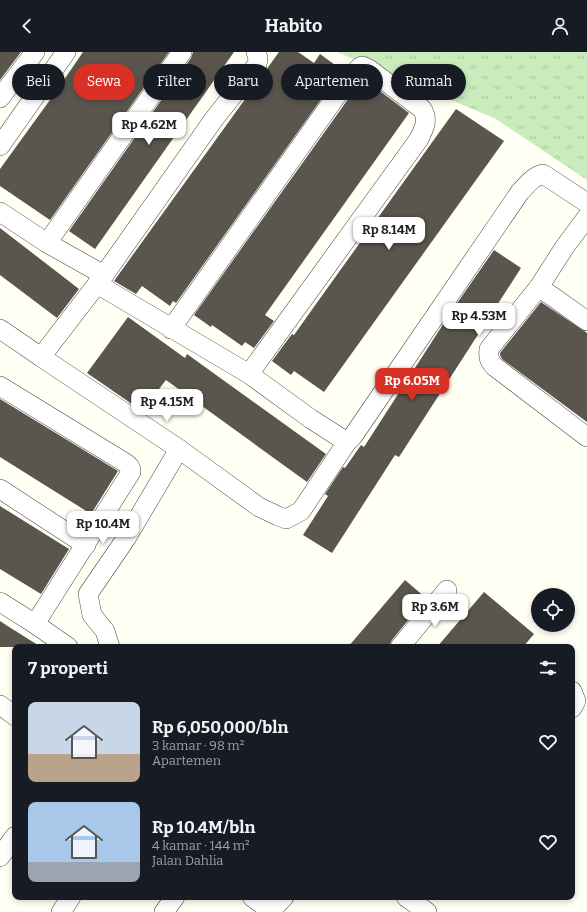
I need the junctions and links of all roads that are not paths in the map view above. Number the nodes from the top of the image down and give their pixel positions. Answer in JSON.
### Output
{"nodes":[{"id":1,"x":35,"y":52,"type":"edge"},
{"id":2,"x":66,"y":52,"type":"edge"},
{"id":3,"x":182,"y":52,"type":"edge"},
{"id":4,"x":256,"y":52,"type":"edge"},
{"id":5,"x":2,"y":91,"type":"edge"},
{"id":6,"x":0,"y":146,"type":"edge"},
{"id":7,"x":587,"y":202,"type":"edge"},
{"id":8,"x":0,"y":212,"type":"edge"},
{"id":9,"x":587,"y":217,"type":"edge"},
{"id":10,"x":47,"y":243,"type":"junction"},
{"id":11,"x":101,"y":279,"type":"junction"},
{"id":12,"x":539,"y":287,"type":"junction"},
{"id":13,"x":587,"y":321,"type":"edge"},
{"id":14,"x":0,"y":329,"type":"edge"},
{"id":15,"x":171,"y":329,"type":"junction"},
{"id":16,"x":41,"y":357,"type":"junction"},
{"id":17,"x":249,"y":374,"type":"junction"},
{"id":18,"x":0,"y":386,"type":"edge"},
{"id":19,"x":587,"y":437,"type":"edge"},
{"id":20,"x":347,"y":442,"type":"junction"},
{"id":21,"x":179,"y":450,"type":"junction"},
{"id":22,"x":0,"y":489,"type":"edge"},
{"id":23,"x":86,"y":545,"type":"junction"},
{"id":24,"x":447,"y":590,"type":"dead end"},
{"id":25,"x":0,"y":602,"type":"edge"},
{"id":26,"x":35,"y":624,"type":"junction"},
{"id":27,"x":64,"y":644,"type":"edge"},
{"id":28,"x":109,"y":644,"type":"edge"},
{"id":29,"x":402,"y":644,"type":"edge"},
{"id":30,"x":12,"y":840,"type":"edge"},
{"id":31,"x":0,"y":856,"type":"edge"},
{"id":32,"x":69,"y":900,"type":"edge"},
{"id":33,"x":173,"y":900,"type":"edge"},
{"id":34,"x":256,"y":900,"type":"edge"},
{"id":35,"x":281,"y":900,"type":"edge"},
{"id":36,"x":410,"y":900,"type":"edge"},
{"id":37,"x":60,"y":912,"type":"edge"},
{"id":38,"x":164,"y":912,"type":"edge"},
{"id":39,"x":271,"y":912,"type":"edge"},
{"id":40,"x":427,"y":912,"type":"edge"}],
"edges":[{"from":1,"to":5,"type":"street"},
{"from":2,"to":6,"type":"street"},
{"from":3,"to":10,"type":"street"},
{"from":4,"to":11,"type":"street"},
{"from":7,"to":20,"type":"street"},
{"from":8,"to":10,"type":"street"},
{"from":9,"to":12,"type":"street"},
{"from":10,"to":11,"type":"street"},
{"from":11,"to":15,"type":"street"},
{"from":11,"to":16,"type":"street"},
{"from":12,"to":13,"type":"street"},
{"from":12,"to":19,"type":"street"},
{"from":14,"to":16,"type":"street"},
{"from":15,"to":17,"type":"street"},
{"from":15,"to":17,"type":"street"},
{"from":16,"to":21,"type":"street"},
{"from":17,"to":20,"type":"street"},
{"from":18,"to":23,"type":"street"},
{"from":20,"to":21,"type":"street"},
{"from":21,"to":28,"type":"street"},
{"from":22,"to":23,"type":"street"},
{"from":23,"to":26,"type":"street"},
{"from":24,"to":29,"type":"street"},
{"from":25,"to":26,"type":"street"},
{"from":26,"to":27,"type":"street"},
{"from":30,"to":31,"type":"street"},
{"from":32,"to":37,"type":"street"},
{"from":33,"to":38,"type":"street"},
{"from":34,"to":39,"type":"street"},
{"from":35,"to":39,"type":"street"},
{"from":36,"to":40,"type":"street"}]}
